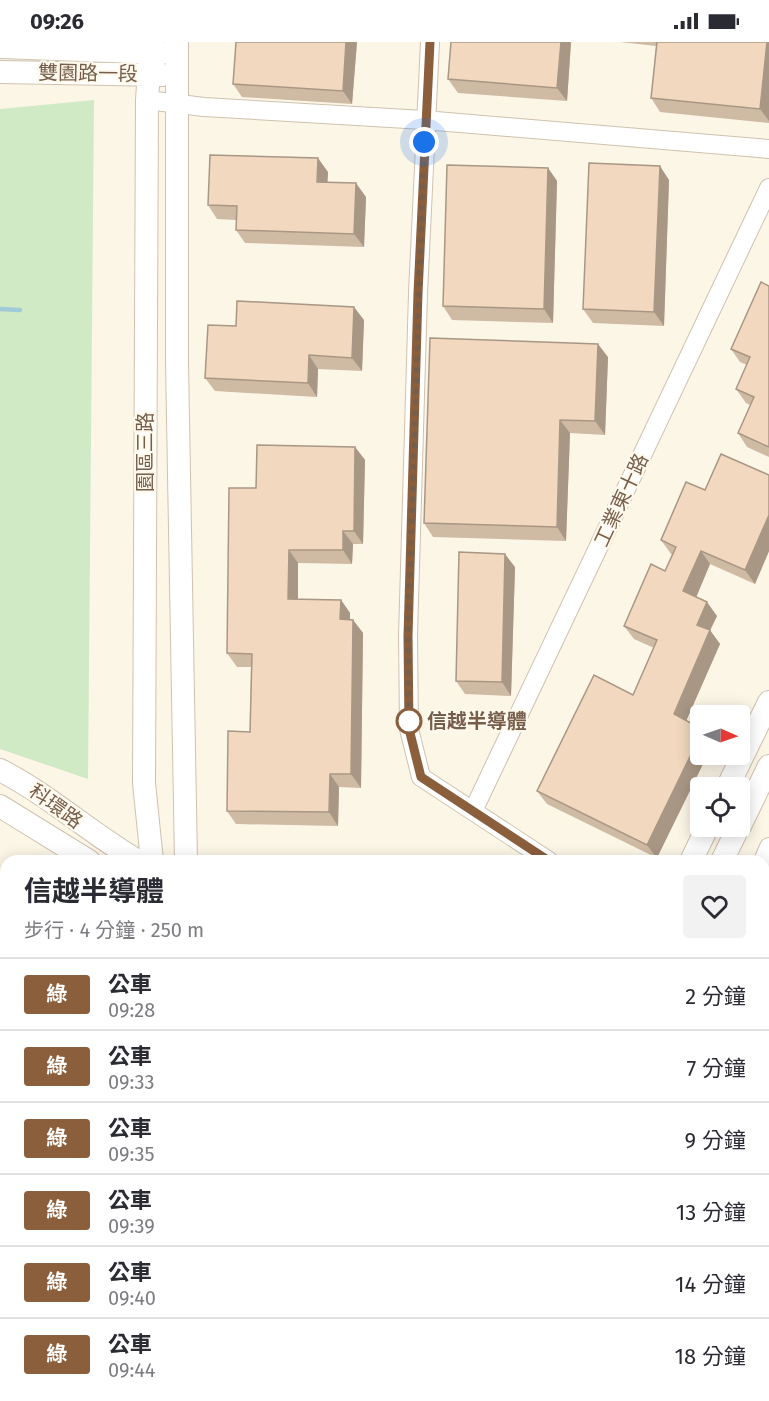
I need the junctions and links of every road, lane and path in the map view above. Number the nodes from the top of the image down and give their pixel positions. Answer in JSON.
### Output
{"nodes":[{"id":1,"x":430,"y":42,"type":"edge"},
{"id":2,"x":151,"y":46,"type":"edge"},
{"id":3,"x":0,"y":47,"type":"edge"},
{"id":4,"x":177,"y":58,"type":"edge"},
{"id":5,"x":0,"y":72,"type":"edge"},
{"id":6,"x":148,"y":74,"type":"junction"},
{"id":7,"x":147,"y":100,"type":"junction"},
{"id":8,"x":177,"y":104,"type":"junction"},
{"id":9,"x":424,"y":120,"type":"junction"},
{"id":10,"x":769,"y":149,"type":"edge"},
{"id":11,"x":769,"y":188,"type":"edge"},
{"id":12,"x":769,"y":702,"type":"edge"},
{"id":13,"x":769,"y":766,"type":"edge"},
{"id":14,"x":0,"y":770,"type":"edge"},
{"id":15,"x":732,"y":777,"type":"edge"},
{"id":16,"x":750,"y":804,"type":"edge"},
{"id":17,"x":7,"y":809,"type":"edge"},
{"id":18,"x":473,"y":811,"type":"junction"},
{"id":19,"x":147,"y":829,"type":"junction"},
{"id":20,"x":703,"y":837,"type":"edge"},
{"id":21,"x":734,"y":837,"type":"edge"},
{"id":22,"x":110,"y":845,"type":"junction"},
{"id":23,"x":80,"y":855,"type":"edge"},
{"id":24,"x":128,"y":855,"type":"edge"},
{"id":25,"x":151,"y":855,"type":"edge"},
{"id":26,"x":186,"y":855,"type":"edge"},
{"id":27,"x":540,"y":855,"type":"edge"},
{"id":28,"x":694,"y":855,"type":"edge"},
{"id":29,"x":725,"y":855,"type":"edge"}],
"edges":[{"from":1,"to":9,"type":"street"},
{"from":2,"to":3,"type":"street","name":"雙園路一段"},
{"from":2,"to":4,"type":"street","name":"雙園路一段"},
{"from":2,"to":6,"type":"street","name":"園區三路"},
{"from":4,"to":6,"type":"street","name":"雙園路一段"},
{"from":4,"to":8,"type":"street","name":"園區三路"},
{"from":5,"to":6,"type":"street","name":"雙園路一段"},
{"from":6,"to":7,"type":"street","name":"園區三路"},
{"from":7,"to":8,"type":"street"},
{"from":7,"to":19,"type":"street","name":"園區三路"},
{"from":8,"to":9,"type":"street"},
{"from":8,"to":26,"type":"street","name":"園區三路"},
{"from":9,"to":10,"type":"street"},
{"from":9,"to":18,"type":"street"},
{"from":11,"to":18,"type":"street","name":"工業東十路"},
{"from":12,"to":15,"type":"street"},
{"from":13,"to":16,"type":"street"},
{"from":14,"to":22,"type":"street","name":"科環路"},
{"from":17,"to":23,"type":"street","name":"科環路"},
{"from":18,"to":27,"type":"street"},
{"from":19,"to":22,"type":"street"},
{"from":19,"to":25,"type":"street","name":"園區三路"},
{"from":20,"to":28,"type":"street"},
{"from":21,"to":29,"type":"street"},
{"from":22,"to":24,"type":"street","name":"科環路"}]}
